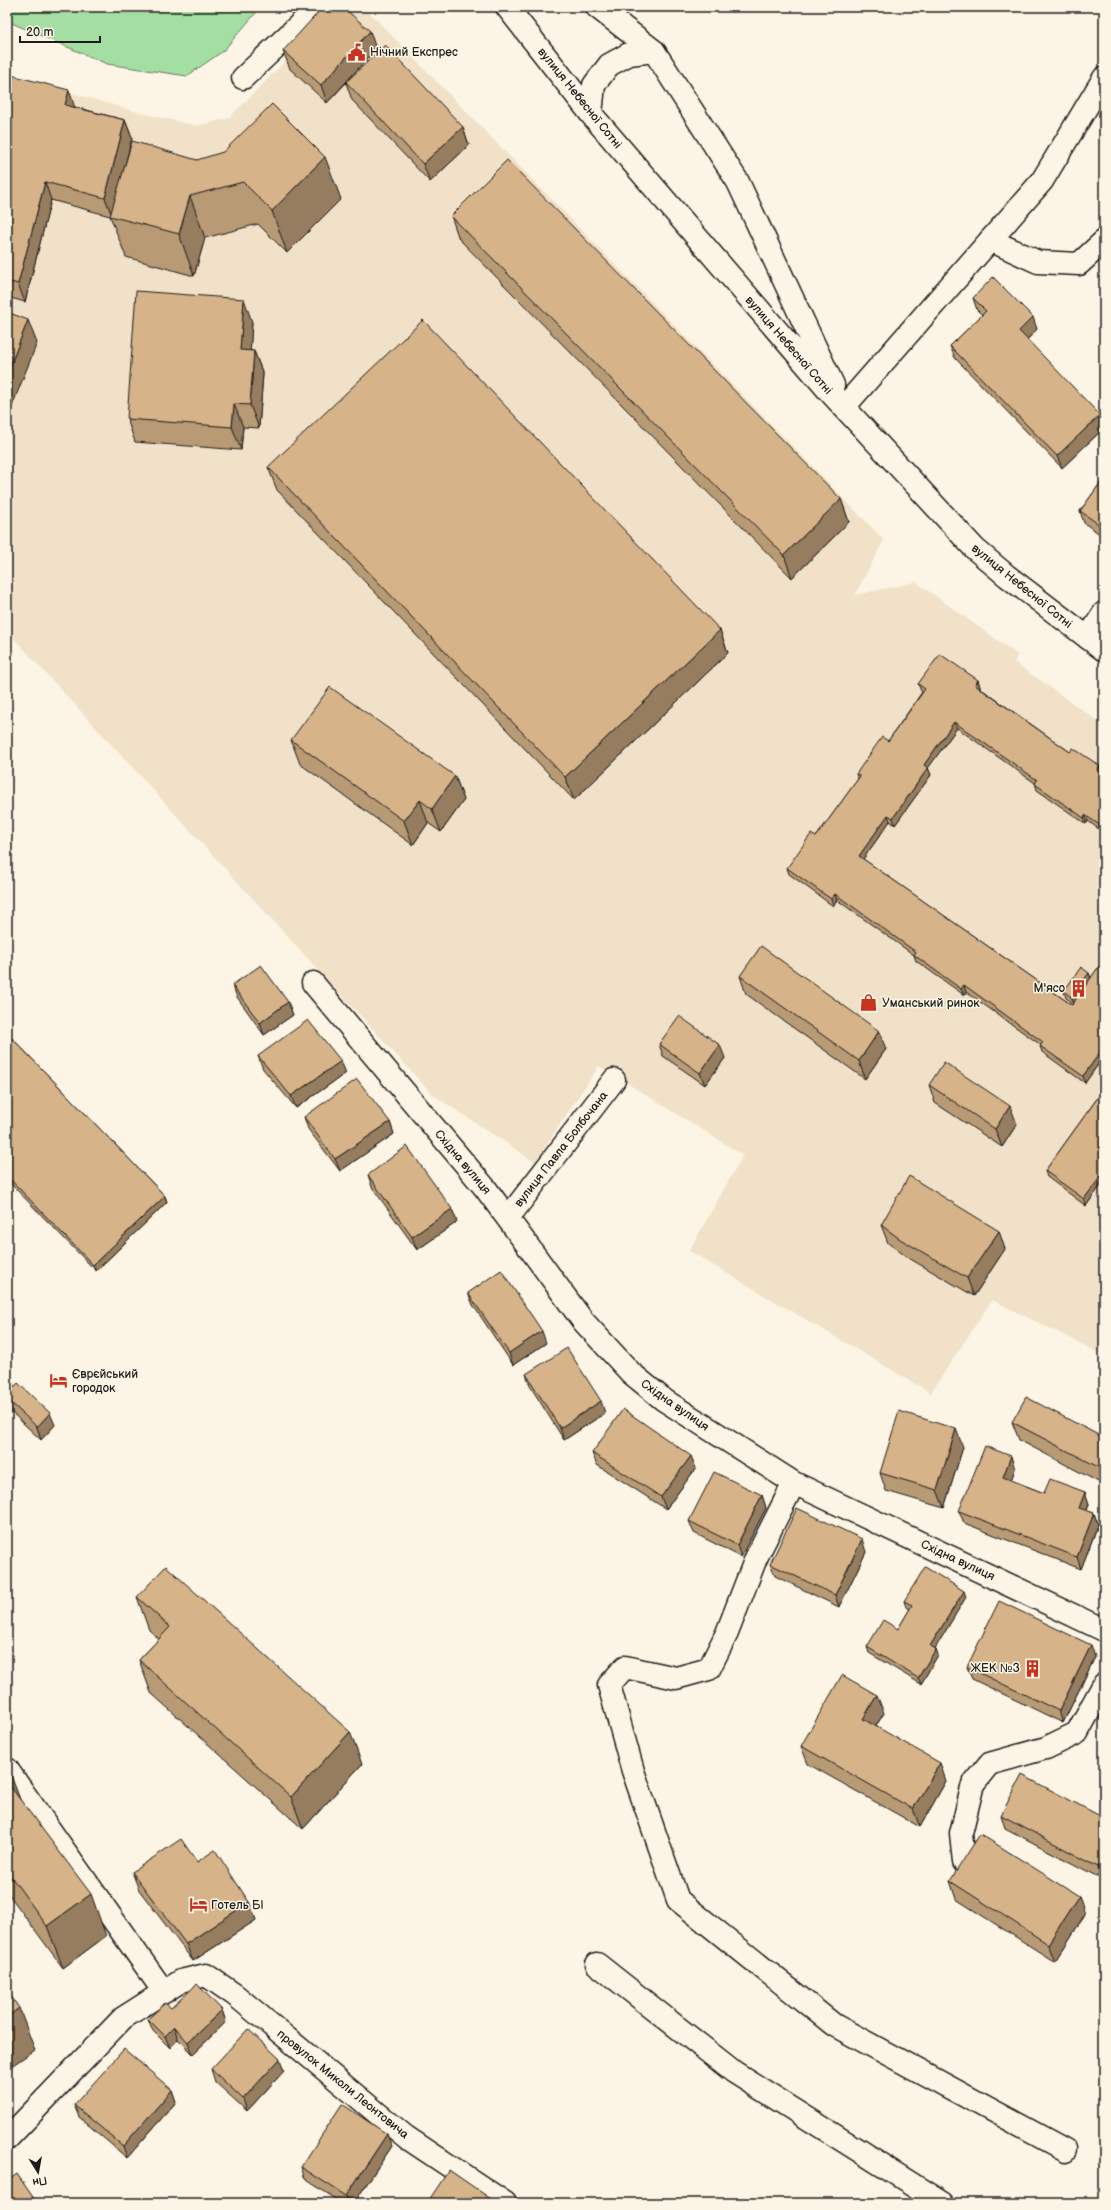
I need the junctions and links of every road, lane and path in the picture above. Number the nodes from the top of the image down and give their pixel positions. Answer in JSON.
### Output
{"nodes":[{"id":1,"x":318,"y":7,"type":"edge"},
{"id":2,"x":507,"y":7,"type":"edge"},
{"id":3,"x":596,"y":7,"type":"edge"},
{"id":4,"x":654,"y":52,"type":"junction"},
{"id":5,"x":243,"y":78,"type":"dead end"},
{"id":6,"x":1104,"y":78,"type":"edge"},
{"id":7,"x":591,"y":114,"type":"junction"},
{"id":8,"x":990,"y":240,"type":"junction"},
{"id":9,"x":1104,"y":241,"type":"edge"},
{"id":10,"x":844,"y":407,"type":"junction"},
{"id":11,"x":1104,"y":613,"type":"edge"},
{"id":12,"x":1096,"y":644,"type":"edge"},
{"id":13,"x":314,"y":983,"type":"dead end"},
{"id":14,"x":614,"y":1080,"type":"dead end"},
{"id":15,"x":508,"y":1218,"type":"junction"},
{"id":16,"x":794,"y":1483,"type":"junction"},
{"id":17,"x":1104,"y":1630,"type":"edge"},
{"id":18,"x":1104,"y":1684,"type":"edge"},
{"id":19,"x":7,"y":1769,"type":"edge"},
{"id":20,"x":964,"y":1862,"type":"edge"},
{"id":21,"x":597,"y":1964,"type":"dead end"},
{"id":22,"x":173,"y":1987,"type":"junction"},
{"id":23,"x":7,"y":2139,"type":"edge"},
{"id":24,"x":1065,"y":2150,"type":"dead end"},
{"id":25,"x":505,"y":2203,"type":"edge"},
{"id":26,"x":942,"y":2203,"type":"edge"}],
"edges":[{"from":1,"to":5,"type":"street"},
{"from":2,"to":7,"type":"street","name":"вулиця Небесної Сотні"},
{"from":3,"to":4,"type":"street"},
{"from":4,"to":7,"type":"street"},
{"from":4,"to":10,"type":"street"},
{"from":6,"to":8,"type":"street"},
{"from":7,"to":10,"type":"street","name":"вулиця Небесної Сотні"},
{"from":8,"to":9,"type":"street"},
{"from":8,"to":10,"type":"street"},
{"from":10,"to":12,"type":"street","name":"вулиця Небесної Сотні"},
{"from":11,"to":12,"type":"street"},
{"from":13,"to":15,"type":"street","name":"Східна вулиця"},
{"from":14,"to":15,"type":"street","name":"вулиця Павла Болбочана"},
{"from":15,"to":16,"type":"street","name":"Східна вулиця"},
{"from":16,"to":17,"type":"street","name":"Східна вулиця"},
{"from":16,"to":24,"type":"street"},
{"from":18,"to":20,"type":"street"},
{"from":19,"to":22,"type":"street"},
{"from":21,"to":26,"type":"street"},
{"from":22,"to":23,"type":"street","name":"провулок Миколи Леонтовича"},
{"from":22,"to":25,"type":"street","name":"провулок Миколи Леонтовича"}]}
